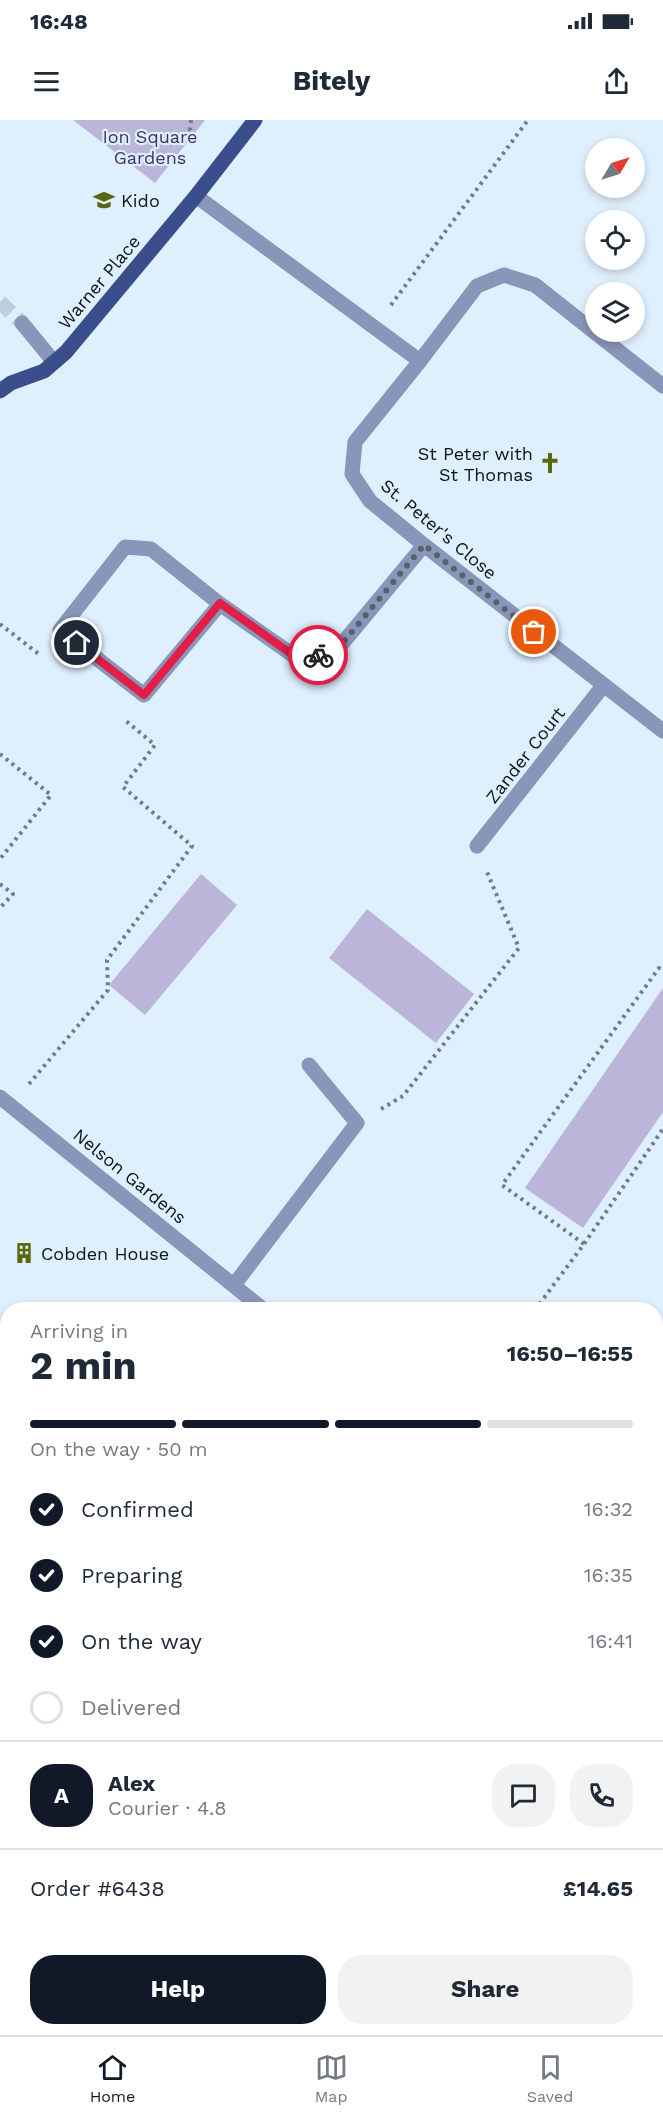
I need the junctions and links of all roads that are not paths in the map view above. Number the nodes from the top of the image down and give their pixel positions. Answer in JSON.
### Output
{"nodes":[{"id":1,"x":255,"y":120,"type":"edge"},
{"id":2,"x":196,"y":196,"type":"junction"},
{"id":3,"x":22,"y":323,"type":"tunnel mouth"},
{"id":4,"x":420,"y":361,"type":"junction"},
{"id":5,"x":54,"y":362,"type":"junction"},
{"id":6,"x":663,"y":386,"type":"edge"},
{"id":7,"x":0,"y":391,"type":"edge"},
{"id":8,"x":424,"y":545,"type":"junction"},
{"id":9,"x":220,"y":603,"type":"junction"},
{"id":10,"x":603,"y":686,"type":"junction"},
{"id":11,"x":663,"y":731,"type":"edge"},
{"id":12,"x":477,"y":846,"type":"road end"},
{"id":13,"x":309,"y":1065,"type":"dead end"},
{"id":14,"x":6,"y":1101,"type":"edge"},
{"id":15,"x":234,"y":1285,"type":"junction"},
{"id":16,"x":254,"y":1302,"type":"edge"}],
"edges":[{"from":1,"to":2,"type":"main road","name":"Warner Place"},
{"from":2,"to":4,"type":"street"},
{"from":2,"to":5,"type":"main road","name":"Warner Place"},
{"from":3,"to":5,"type":"street"},
{"from":4,"to":6,"type":"street","name":"St. Peter's Close"},
{"from":4,"to":8,"type":"street","name":"St. Peter's Close"},
{"from":5,"to":7,"type":"main road","name":"Warner Place"},
{"from":8,"to":9,"type":"street"},
{"from":8,"to":10,"type":"street","name":"St. Peter's Close"},
{"from":9,"to":9,"type":"street"},
{"from":10,"to":11,"type":"street","name":"St. Peter's Close"},
{"from":10,"to":12,"type":"street","name":"Zander Court"},
{"from":13,"to":15,"type":"street"},
{"from":14,"to":15,"type":"street","name":"Nelson Gardens"},
{"from":15,"to":16,"type":"street","name":"Nelson Gardens"}]}
